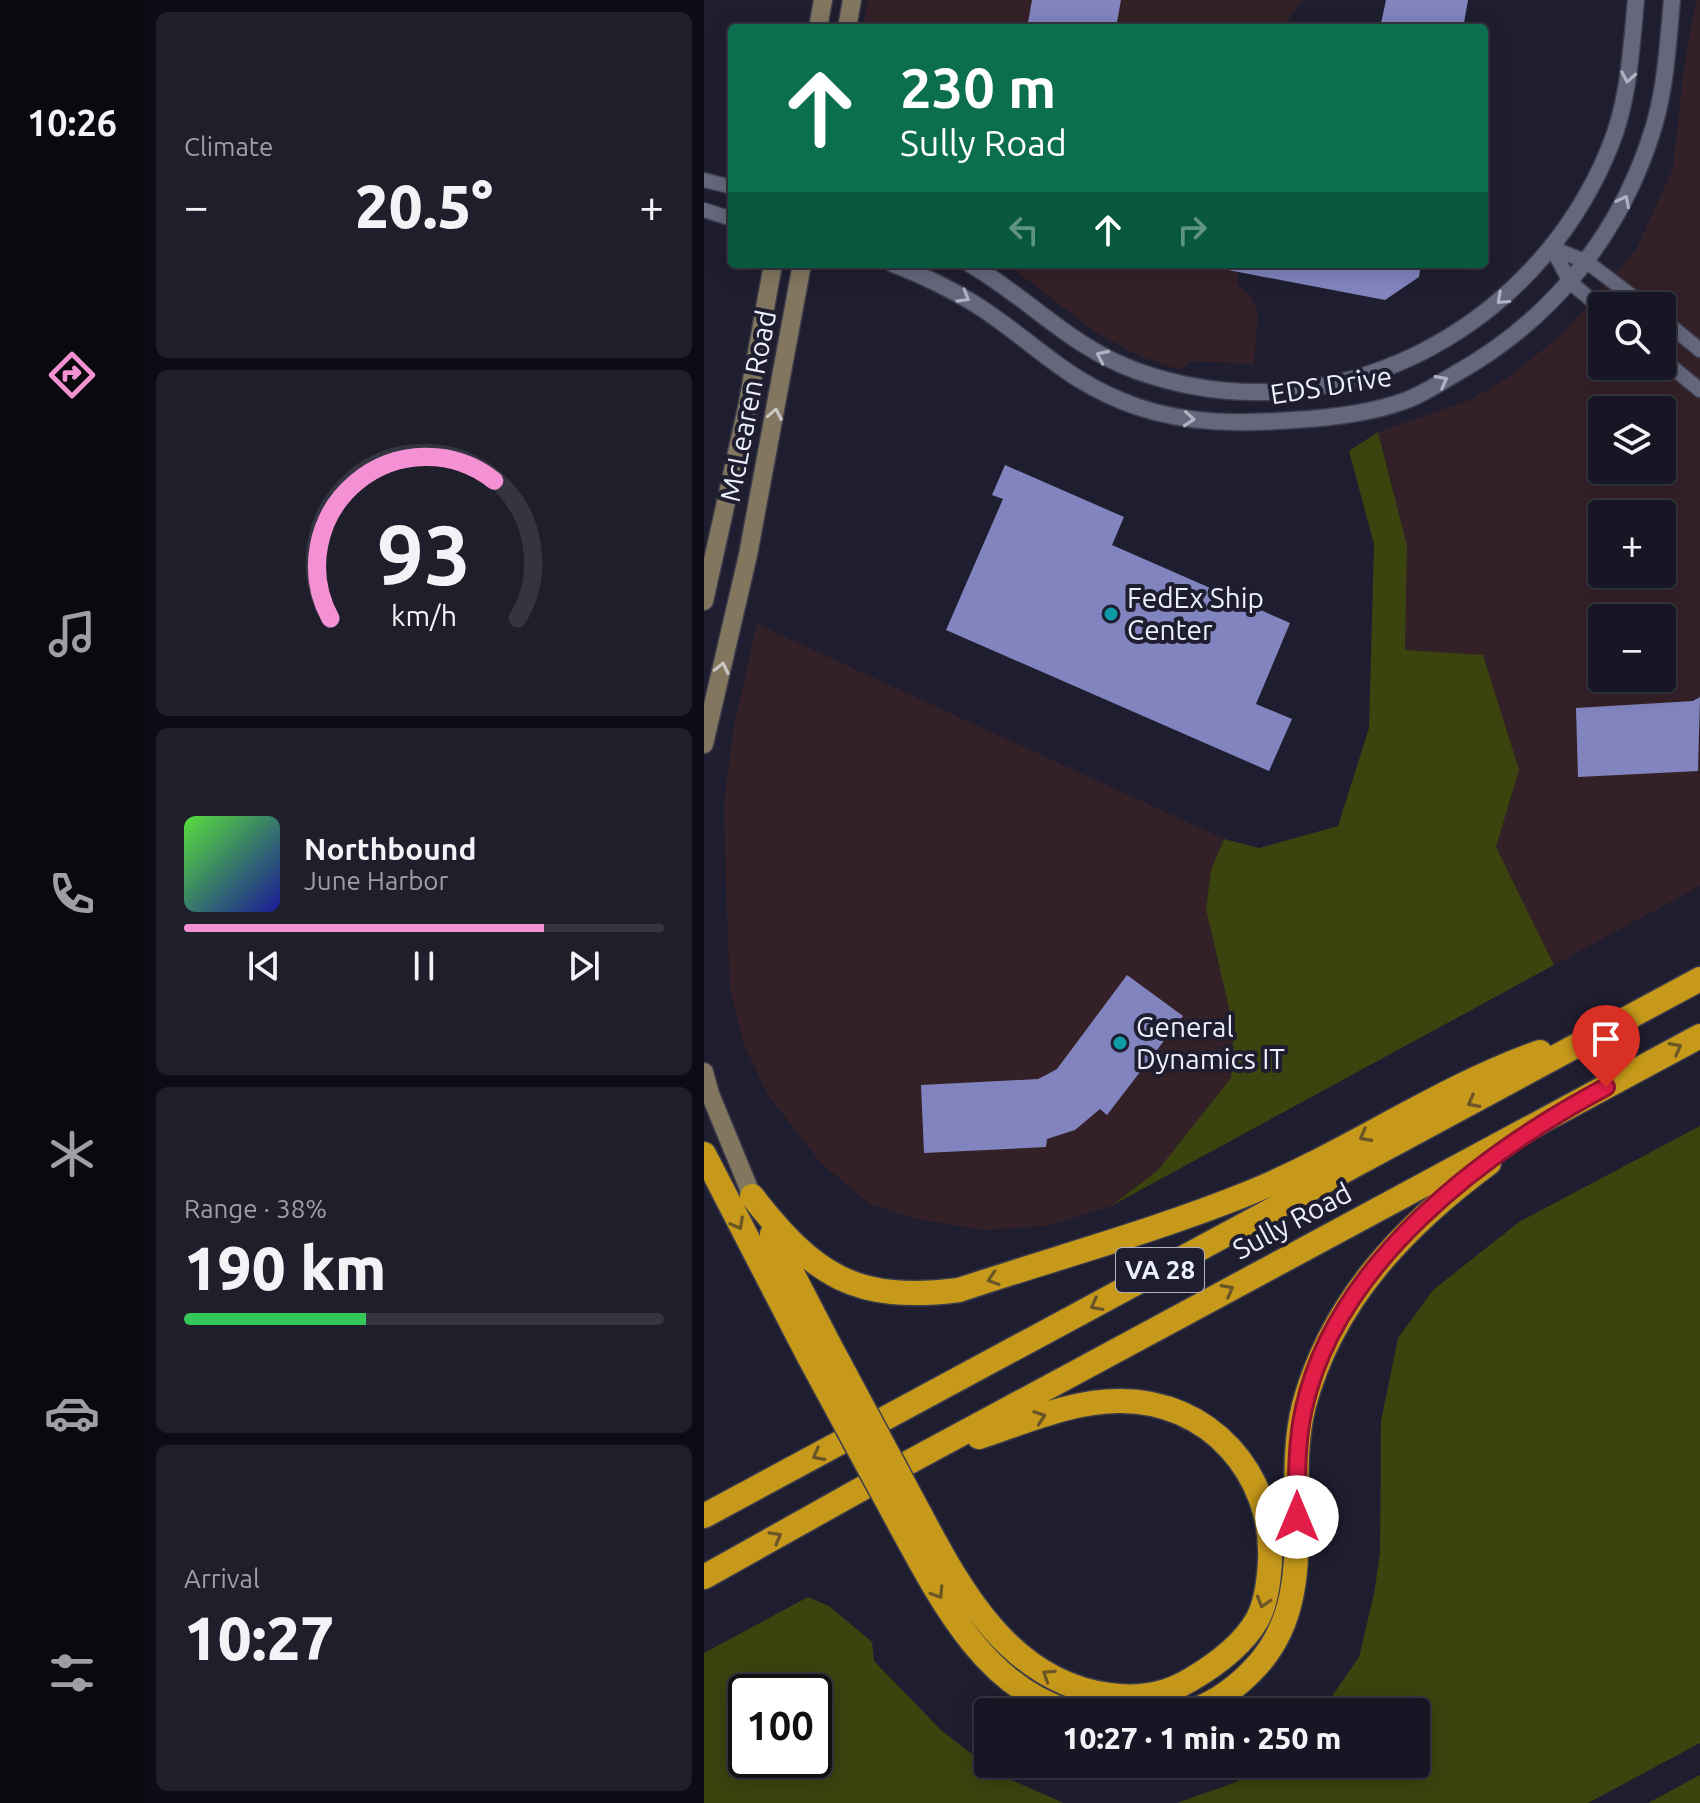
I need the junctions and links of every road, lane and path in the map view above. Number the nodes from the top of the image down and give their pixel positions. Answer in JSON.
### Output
{"nodes":[{"id":1,"x":823,"y":0,"type":"edge"},
{"id":2,"x":852,"y":0,"type":"edge"},
{"id":3,"x":1636,"y":0,"type":"edge"},
{"id":4,"x":1672,"y":0,"type":"edge"},
{"id":5,"x":819,"y":24,"type":"edge"},
{"id":6,"x":848,"y":24,"type":"edge"},
{"id":7,"x":704,"y":180,"type":"edge"},
{"id":8,"x":728,"y":186,"type":"edge"},
{"id":9,"x":704,"y":210,"type":"edge"},
{"id":10,"x":728,"y":218,"type":"edge"},
{"id":11,"x":1552,"y":248,"type":"junction"},
{"id":12,"x":1587,"y":262,"type":"junction"},
{"id":13,"x":772,"y":268,"type":"edge"},
{"id":14,"x":801,"y":268,"type":"edge"},
{"id":15,"x":901,"y":268,"type":"edge"},
{"id":16,"x":975,"y":268,"type":"edge"},
{"id":17,"x":1570,"y":282,"type":"junction"},
{"id":18,"x":1627,"y":292,"type":"edge"},
{"id":19,"x":1588,"y":297,"type":"edge"},
{"id":20,"x":1676,"y":330,"type":"edge"},
{"id":21,"x":1700,"y":350,"type":"edge"},
{"id":22,"x":1676,"y":370,"type":"edge"},
{"id":23,"x":1700,"y":390,"type":"edge"},
{"id":24,"x":704,"y":601,"type":"edge"},
{"id":25,"x":704,"y":744,"type":"edge"},
{"id":26,"x":1700,"y":979,"type":"edge"},
{"id":27,"x":1615,"y":1025,"type":"junction"},
{"id":28,"x":1700,"y":1036,"type":"edge"},
{"id":29,"x":704,"y":1072,"type":"edge"},
{"id":30,"x":1558,"y":1112,"type":"junction"},
{"id":31,"x":704,"y":1154,"type":"edge"},
{"id":32,"x":752,"y":1196,"type":"junction"},
{"id":33,"x":820,"y":1351,"type":"junction"},
{"id":34,"x":913,"y":1460,"type":"junction"},
{"id":35,"x":704,"y":1516,"type":"edge"},
{"id":36,"x":910,"y":1520,"type":"junction"},
{"id":37,"x":704,"y":1577,"type":"edge"},
{"id":38,"x":1041,"y":1698,"type":"edge"},
{"id":39,"x":1217,"y":1698,"type":"edge"}],
"edges":[{"from":1,"to":5,"type":"main road"},
{"from":2,"to":6,"type":"main road"},
{"from":3,"to":11,"type":"street","name":"EDS Drive","one_way":true},
{"from":12,"to":4,"type":"street","name":"EDS Drive","one_way":true},
{"from":7,"to":8,"type":"street"},
{"from":9,"to":10,"type":"street"},
{"from":11,"to":12,"type":"street"},
{"from":11,"to":16,"type":"street","name":"EDS Drive","one_way":true},
{"from":11,"to":17,"type":"street"},
{"from":12,"to":17,"type":"street","name":"EDS Drive"},
{"from":12,"to":18,"type":"street"},
{"from":13,"to":24,"type":"main road","name":"McLearen Road"},
{"from":25,"to":14,"type":"main road","name":"McLearen Road","one_way":true},
{"from":15,"to":17,"type":"street","name":"EDS Drive","one_way":true},
{"from":17,"to":19,"type":"street"},
{"from":20,"to":21,"type":"street"},
{"from":22,"to":23,"type":"street"},
{"from":26,"to":27,"type":"highway","name":"Sully Road","number":"VA 28"},
{"from":27,"to":32,"type":"highway","one_way":true},
{"from":27,"to":35,"type":"highway","name":"Sully Road","number":"VA 28","one_way":true},
{"from":30,"to":28,"type":"highway","name":"Sully Road","number":"VA 28","one_way":true},
{"from":29,"to":32,"type":"main road"},
{"from":34,"to":30,"type":"highway","name":"Sully Road","number":"VA 28","one_way":true},
{"from":30,"to":39,"type":"highway"},
{"from":31,"to":33,"type":"highway","one_way":true},
{"from":32,"to":33,"type":"highway"},
{"from":33,"to":36,"type":"highway","bridge":true},
{"from":34,"to":36,"type":"highway","one_way":true},
{"from":37,"to":34,"type":"highway","name":"Sully Road","number":"VA 28","one_way":true},
{"from":36,"to":38,"type":"highway","one_way":true}]}
